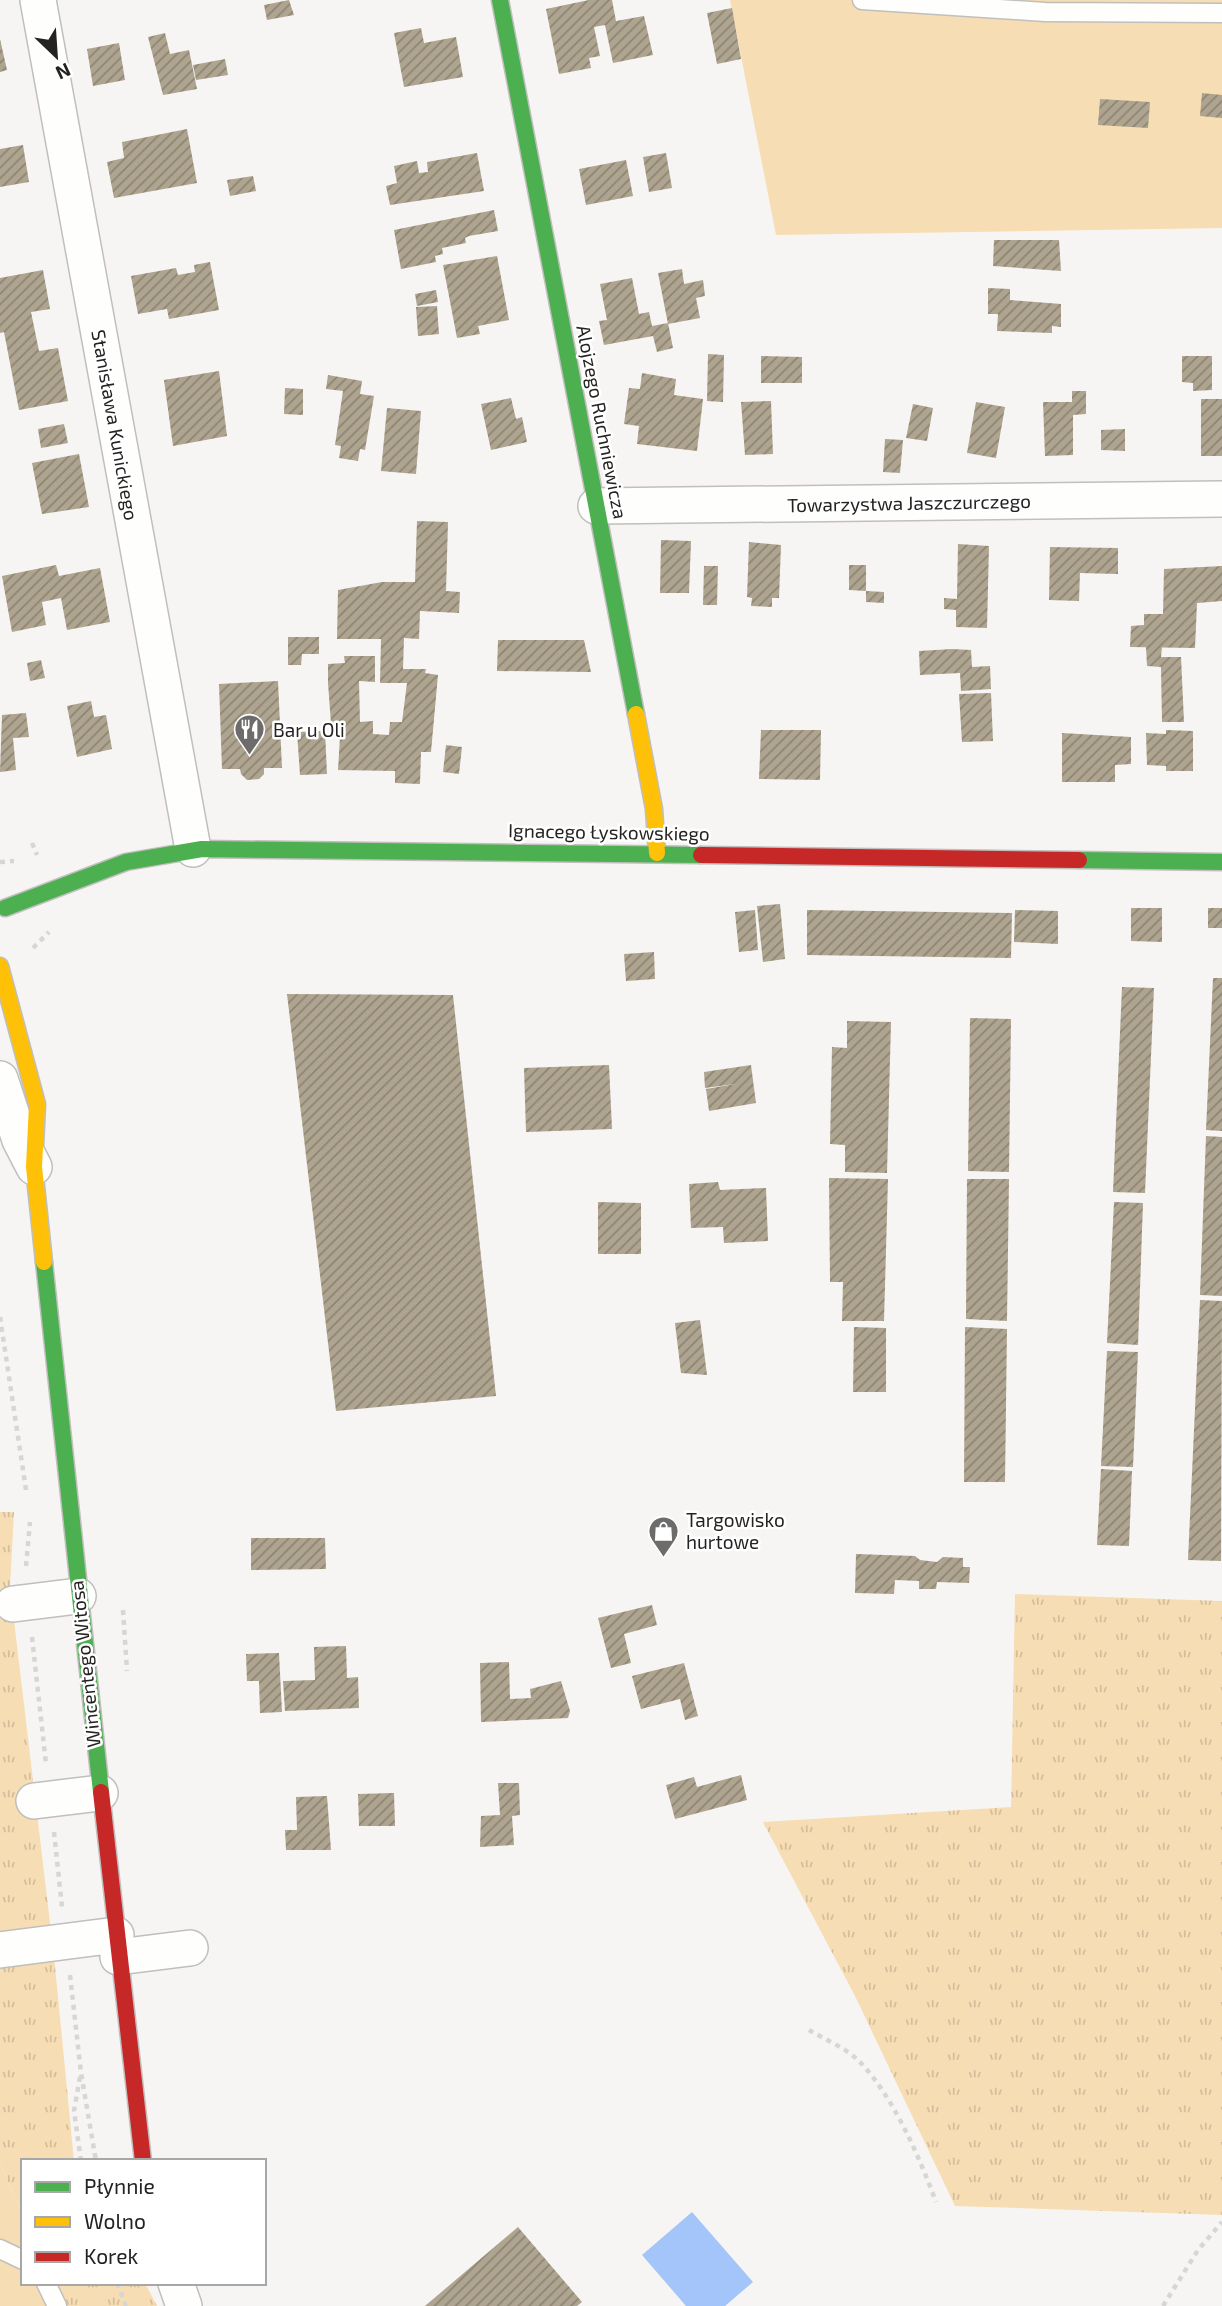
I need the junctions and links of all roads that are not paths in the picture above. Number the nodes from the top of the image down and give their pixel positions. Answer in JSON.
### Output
{"nodes":[{"id":1,"x":38,"y":0,"type":"edge"},
{"id":2,"x":499,"y":0,"type":"edge"},
{"id":3,"x":862,"y":0,"type":"edge"},
{"id":4,"x":1045,"y":6,"type":"edge"},
{"id":5,"x":1222,"y":13,"type":"edge"},
{"id":6,"x":1222,"y":499,"type":"edge"},
{"id":7,"x":596,"y":506,"type":"junction"},
{"id":8,"x":192,"y":849,"type":"junction"},
{"id":9,"x":657,"y":853,"type":"junction"},
{"id":10,"x":1222,"y":862,"type":"edge"},
{"id":11,"x":4,"y":910,"type":"edge"},
{"id":12,"x":0,"y":966,"type":"edge"},
{"id":13,"x":0,"y":1079,"type":"edge"},
{"id":14,"x":34,"y":1167,"type":"junction"},
{"id":15,"x":78,"y":1596,"type":"junction"},
{"id":16,"x":20,"y":1603,"type":"road end"},
{"id":17,"x":100,"y":1793,"type":"junction"},
{"id":18,"x":42,"y":1800,"type":"road end"},
{"id":19,"x":117,"y":1946,"type":"junction"},
{"id":20,"x":190,"y":1948,"type":"dead end"},
{"id":21,"x":0,"y":1950,"type":"edge"},
{"id":22,"x":143,"y":2159,"type":"edge"},
{"id":23,"x":0,"y":2249,"type":"edge"},
{"id":24,"x":21,"y":2259,"type":"edge"},
{"id":25,"x":47,"y":2285,"type":"edge"},
{"id":26,"x":177,"y":2285,"type":"edge"},
{"id":27,"x":57,"y":2306,"type":"edge"},
{"id":28,"x":184,"y":2306,"type":"edge"}],
"edges":[{"from":1,"to":8,"type":"street","name":"Stanisława Kunickiego"},
{"from":2,"to":7,"type":"street","name":"Alojzego Ruchniewicza"},
{"from":3,"to":4,"type":"lane"},
{"from":4,"to":5,"type":"lane"},
{"from":6,"to":7,"type":"street","name":"Towarzystwa Jaszczurczego"},
{"from":7,"to":9,"type":"street","name":"Alojzego Ruchniewicza"},
{"from":8,"to":9,"type":"street","name":"Ignacego Łyskowskiego"},
{"from":8,"to":11,"type":"street","name":"Ignacego Łyskowskiego"},
{"from":9,"to":10,"type":"street","name":"Ignacego Łyskowskiego"},
{"from":12,"to":14,"type":"street","name":"Wincentego Witosa"},
{"from":13,"to":14,"type":"street","name":"Wincentego Witosa"},
{"from":14,"to":15,"type":"street","name":"Wincentego Witosa"},
{"from":15,"to":16,"type":"street"},
{"from":15,"to":17,"type":"street","name":"Wincentego Witosa"},
{"from":17,"to":18,"type":"street"},
{"from":17,"to":19,"type":"street","name":"Wincentego Witosa"},
{"from":19,"to":20,"type":"street"},
{"from":19,"to":21,"type":"street"},
{"from":19,"to":22,"type":"street","name":"Wincentego Witosa"},
{"from":23,"to":24,"type":"lane"},
{"from":25,"to":27,"type":"lane"},
{"from":26,"to":28,"type":"street"}]}
